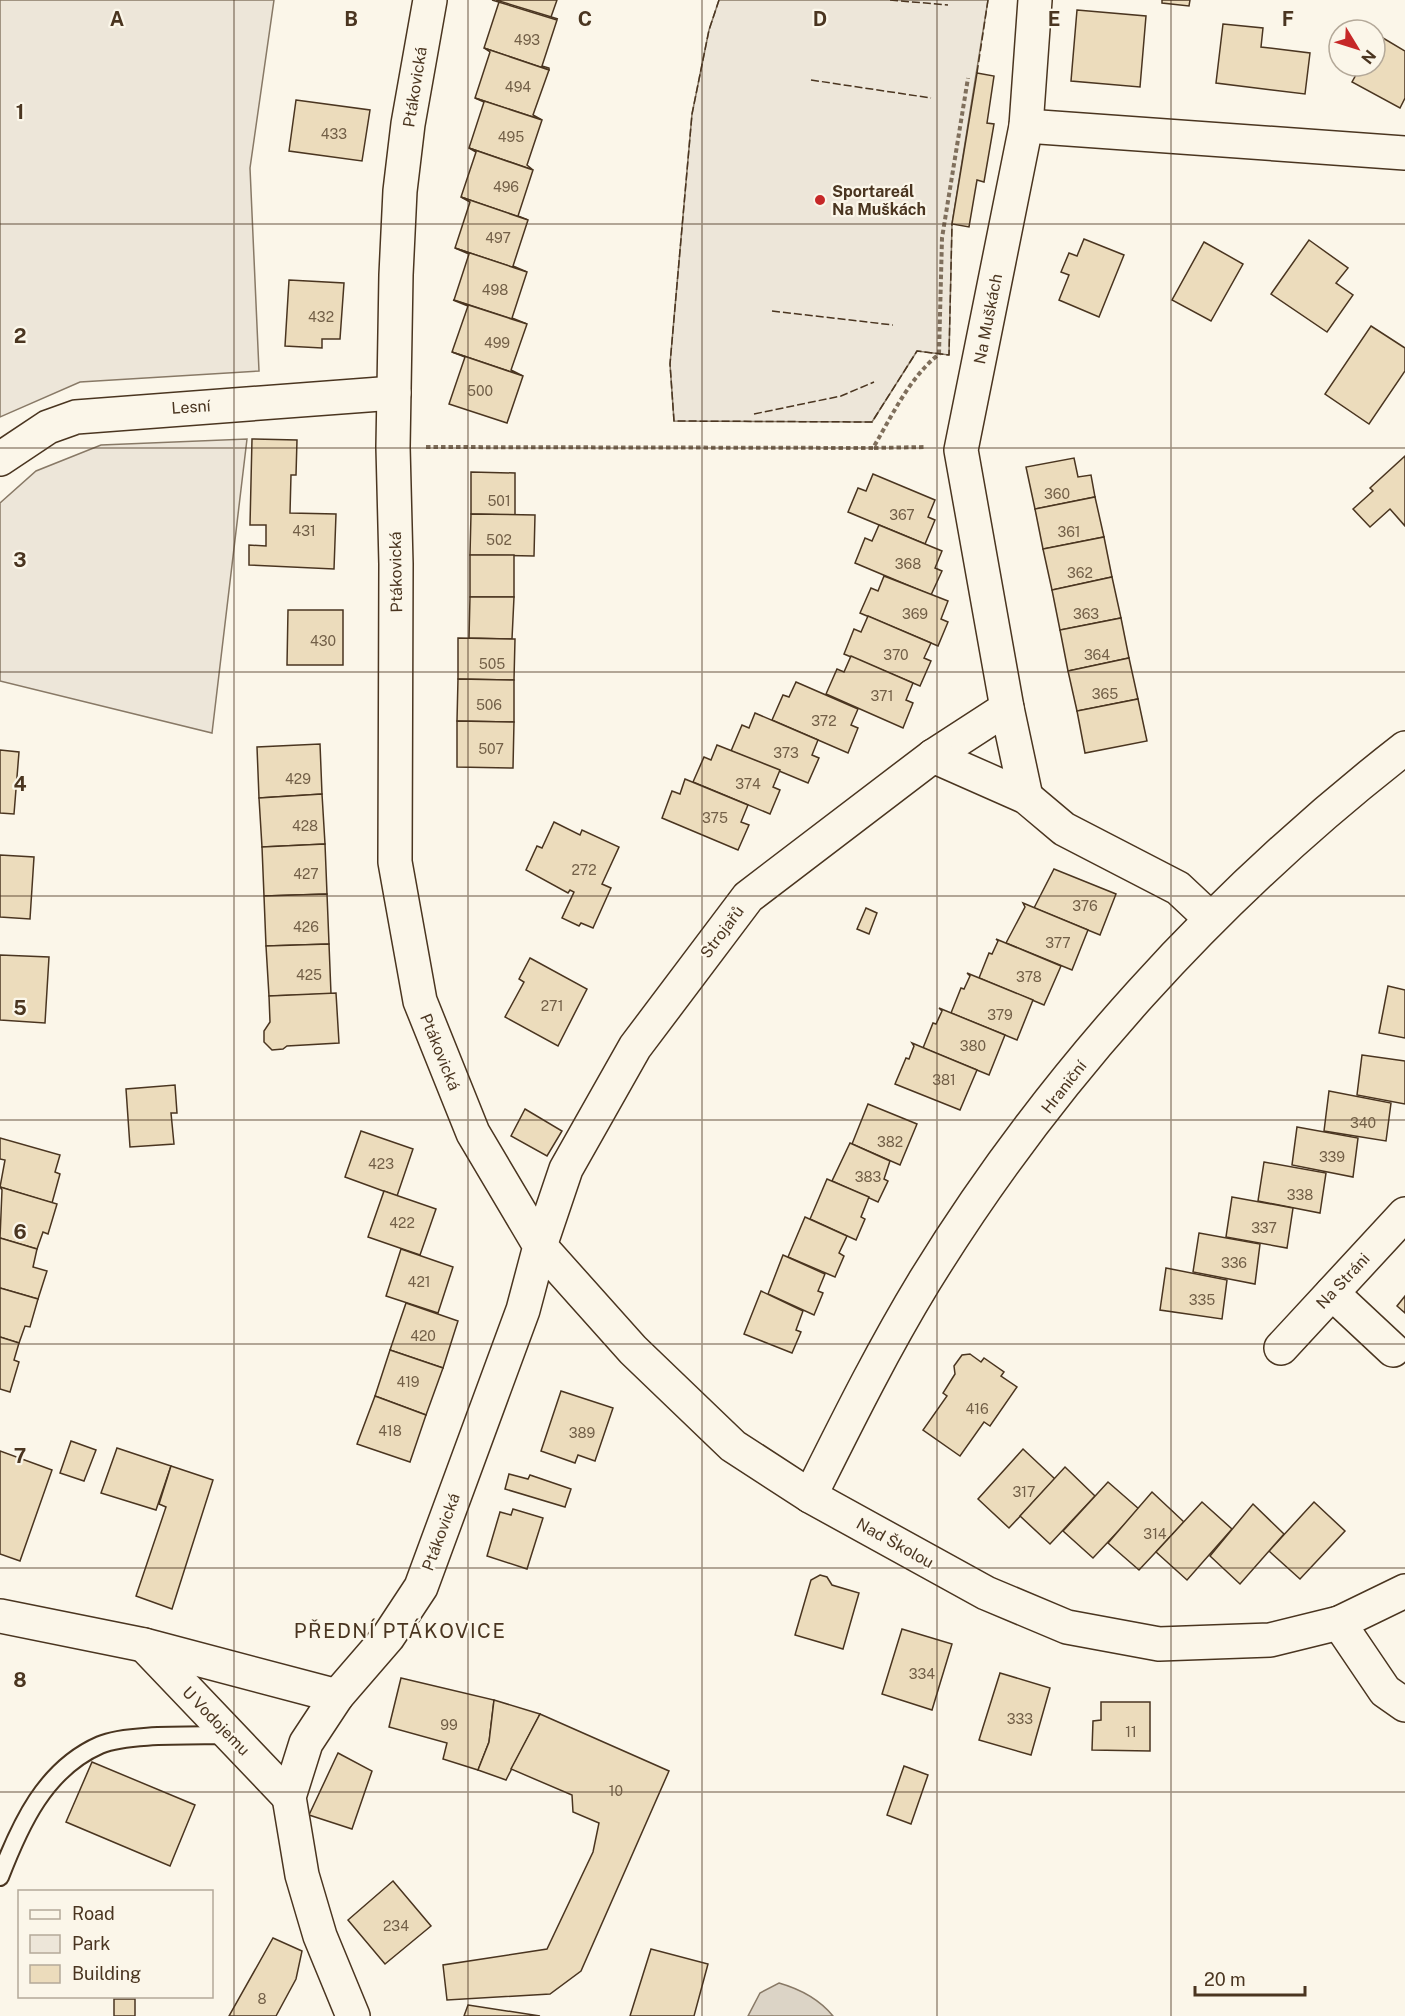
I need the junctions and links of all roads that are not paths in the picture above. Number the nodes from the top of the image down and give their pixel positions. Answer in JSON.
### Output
{"nodes":[{"id":1,"x":430,"y":0,"type":"edge"},
{"id":2,"x":1035,"y":0,"type":"edge"},
{"id":3,"x":1026,"y":126,"type":"junction"},
{"id":4,"x":1405,"y":153,"type":"edge"},
{"id":5,"x":394,"y":393,"type":"junction"},
{"id":6,"x":0,"y":459,"type":"edge"},
{"id":7,"x":1007,"y":708,"type":"junction"},
{"id":8,"x":1405,"y":748,"type":"edge"},
{"id":9,"x":933,"y":756,"type":"junction"},
{"id":10,"x":1026,"y":797,"type":"junction"},
{"id":11,"x":1211,"y":920,"type":"junction"},
{"id":12,"x":1405,"y":1214,"type":"edge"},
{"id":13,"x":540,"y":1246,"type":"junction"},
{"id":14,"x":1332,"y":1293,"type":"junction"},
{"id":15,"x":1281,"y":1348,"type":"dead end"},
{"id":16,"x":1393,"y":1350,"type":"dead end"},
{"id":17,"x":810,"y":1496,"type":"junction"},
{"id":18,"x":1405,"y":1591,"type":"edge"},
{"id":19,"x":0,"y":1616,"type":"edge"},
{"id":20,"x":1340,"y":1623,"type":"junction"},
{"id":21,"x":144,"y":1645,"type":"junction"},
{"id":22,"x":337,"y":1696,"type":"junction"},
{"id":23,"x":1405,"y":1705,"type":"edge"},
{"id":24,"x":230,"y":1735,"type":"junction"},
{"id":25,"x":289,"y":1797,"type":"junction"},
{"id":26,"x":0,"y":1877,"type":"edge"},
{"id":27,"x":353,"y":2016,"type":"edge"}],
"edges":[{"from":1,"to":5,"type":"street","name":"Ptákovická"},
{"from":2,"to":3,"type":"street","name":"Na Muškách"},
{"from":3,"to":4,"type":"street"},
{"from":3,"to":7,"type":"street","name":"Na Muškách"},
{"from":5,"to":6,"type":"street","name":"Lesní"},
{"from":5,"to":13,"type":"street","name":"Ptákovická"},
{"from":7,"to":9,"type":"street","name":"Strojařů"},
{"from":7,"to":10,"type":"street","name":"Na Muškách"},
{"from":8,"to":11,"type":"street","name":"Hraniční"},
{"from":9,"to":10,"type":"street"},
{"from":9,"to":13,"type":"street","name":"Strojařů"},
{"from":10,"to":11,"type":"street"},
{"from":11,"to":17,"type":"street","name":"Hraniční"},
{"from":12,"to":14,"type":"street","name":"Na Stráni"},
{"from":13,"to":17,"type":"street","name":"Nad Školou"},
{"from":13,"to":22,"type":"street","name":"Ptákovická"},
{"from":14,"to":15,"type":"street","name":"Na Stráni"},
{"from":14,"to":16,"type":"street"},
{"from":17,"to":20,"type":"street","name":"Nad Školou"},
{"from":18,"to":20,"type":"street","name":"Nad Školou"},
{"from":19,"to":21,"type":"street","name":"U Vodojemu"},
{"from":20,"to":23,"type":"street"},
{"from":21,"to":22,"type":"street","name":"U Vodojemu"},
{"from":21,"to":24,"type":"street","name":"U Vodojemu"},
{"from":22,"to":25,"type":"street","name":"Ptákovická"},
{"from":24,"to":25,"type":"street","name":"U Vodojemu"},
{"from":24,"to":26,"type":"lane"},
{"from":25,"to":27,"type":"street","name":"Ptákovická"}]}
